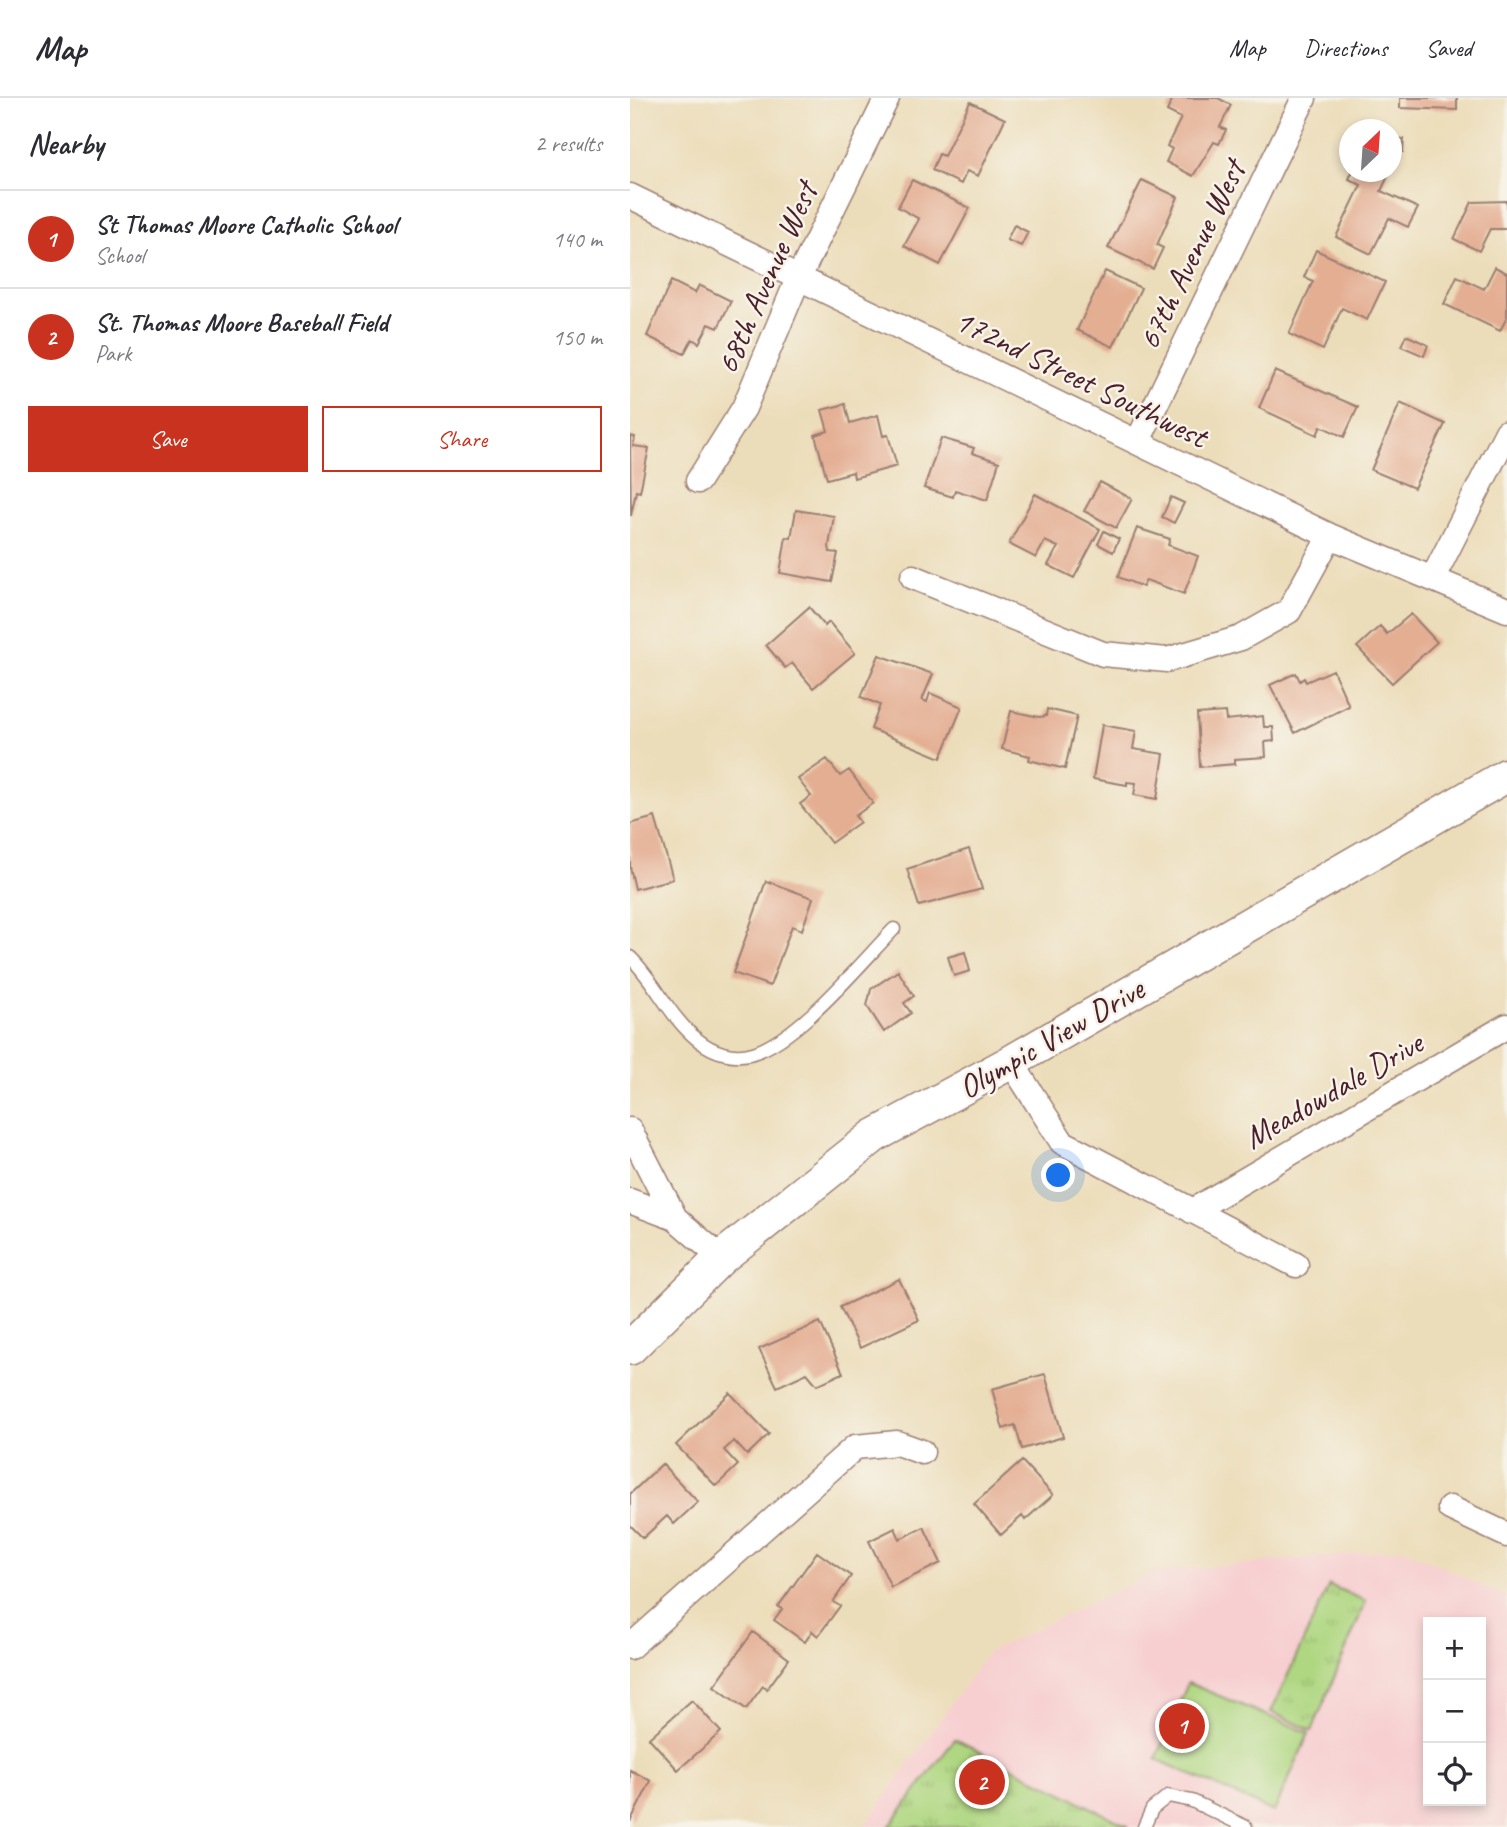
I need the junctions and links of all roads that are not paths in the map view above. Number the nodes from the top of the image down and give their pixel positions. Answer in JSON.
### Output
{"nodes":[{"id":1,"x":887,"y":98,"type":"edge"},
{"id":2,"x":1304,"y":98,"type":"edge"},
{"id":3,"x":630,"y":196,"type":"edge"},
{"id":4,"x":799,"y":279,"type":"junction"},
{"id":5,"x":1507,"y":432,"type":"edge"},
{"id":6,"x":1138,"y":441,"type":"junction"},
{"id":7,"x":698,"y":481,"type":"dead end"},
{"id":8,"x":1330,"y":536,"type":"junction"},
{"id":9,"x":913,"y":577,"type":"dead end"},
{"id":10,"x":1433,"y":578,"type":"junction"},
{"id":11,"x":1507,"y":610,"type":"edge"},
{"id":12,"x":1507,"y":775,"type":"edge"},
{"id":13,"x":894,"y":929,"type":"dead end"},
{"id":14,"x":630,"y":957,"type":"edge"},
{"id":15,"x":1507,"y":1026,"type":"edge"},
{"id":16,"x":1011,"y":1062,"type":"junction"},
{"id":17,"x":630,"y":1130,"type":"edge"},
{"id":18,"x":630,"y":1201,"type":"edge"},
{"id":19,"x":1192,"y":1211,"type":"junction"},
{"id":20,"x":675,"y":1219,"type":"junction"},
{"id":21,"x":721,"y":1258,"type":"junction"},
{"id":22,"x":1296,"y":1265,"type":"dead end"},
{"id":23,"x":630,"y":1348,"type":"edge"},
{"id":24,"x":922,"y":1452,"type":"dead end"},
{"id":25,"x":1450,"y":1508,"type":"dead end"},
{"id":26,"x":1507,"y":1535,"type":"edge"},
{"id":27,"x":633,"y":1638,"type":"edge"},
{"id":28,"x":1144,"y":1827,"type":"edge"},
{"id":29,"x":1246,"y":1827,"type":"edge"}],
"edges":[{"from":1,"to":4,"type":"street","name":"68th Avenue West"},
{"from":2,"to":6,"type":"street","name":"67th Avenue West"},
{"from":3,"to":4,"type":"street","name":"172nd Street Southwest"},
{"from":4,"to":6,"type":"street","name":"172nd Street Southwest"},
{"from":4,"to":7,"type":"street","name":"68th Avenue West"},
{"from":5,"to":10,"type":"street"},
{"from":6,"to":8,"type":"street","name":"172nd Street Southwest"},
{"from":8,"to":9,"type":"street"},
{"from":8,"to":10,"type":"street","name":"172nd Street Southwest"},
{"from":10,"to":11,"type":"street","name":"172nd Street Southwest"},
{"from":12,"to":16,"type":"main road","name":"Olympic View Drive"},
{"from":13,"to":14,"type":"lane"},
{"from":15,"to":19,"type":"street","name":"Meadowdale Drive"},
{"from":16,"to":19,"type":"street"},
{"from":16,"to":21,"type":"main road","name":"Olympic View Drive"},
{"from":17,"to":20,"type":"street"},
{"from":18,"to":20,"type":"street"},
{"from":19,"to":22,"type":"street"},
{"from":20,"to":21,"type":"street"},
{"from":21,"to":23,"type":"main road","name":"Olympic View Drive"},
{"from":24,"to":27,"type":"street"},
{"from":25,"to":26,"type":"street"},
{"from":28,"to":29,"type":"lane"}]}
